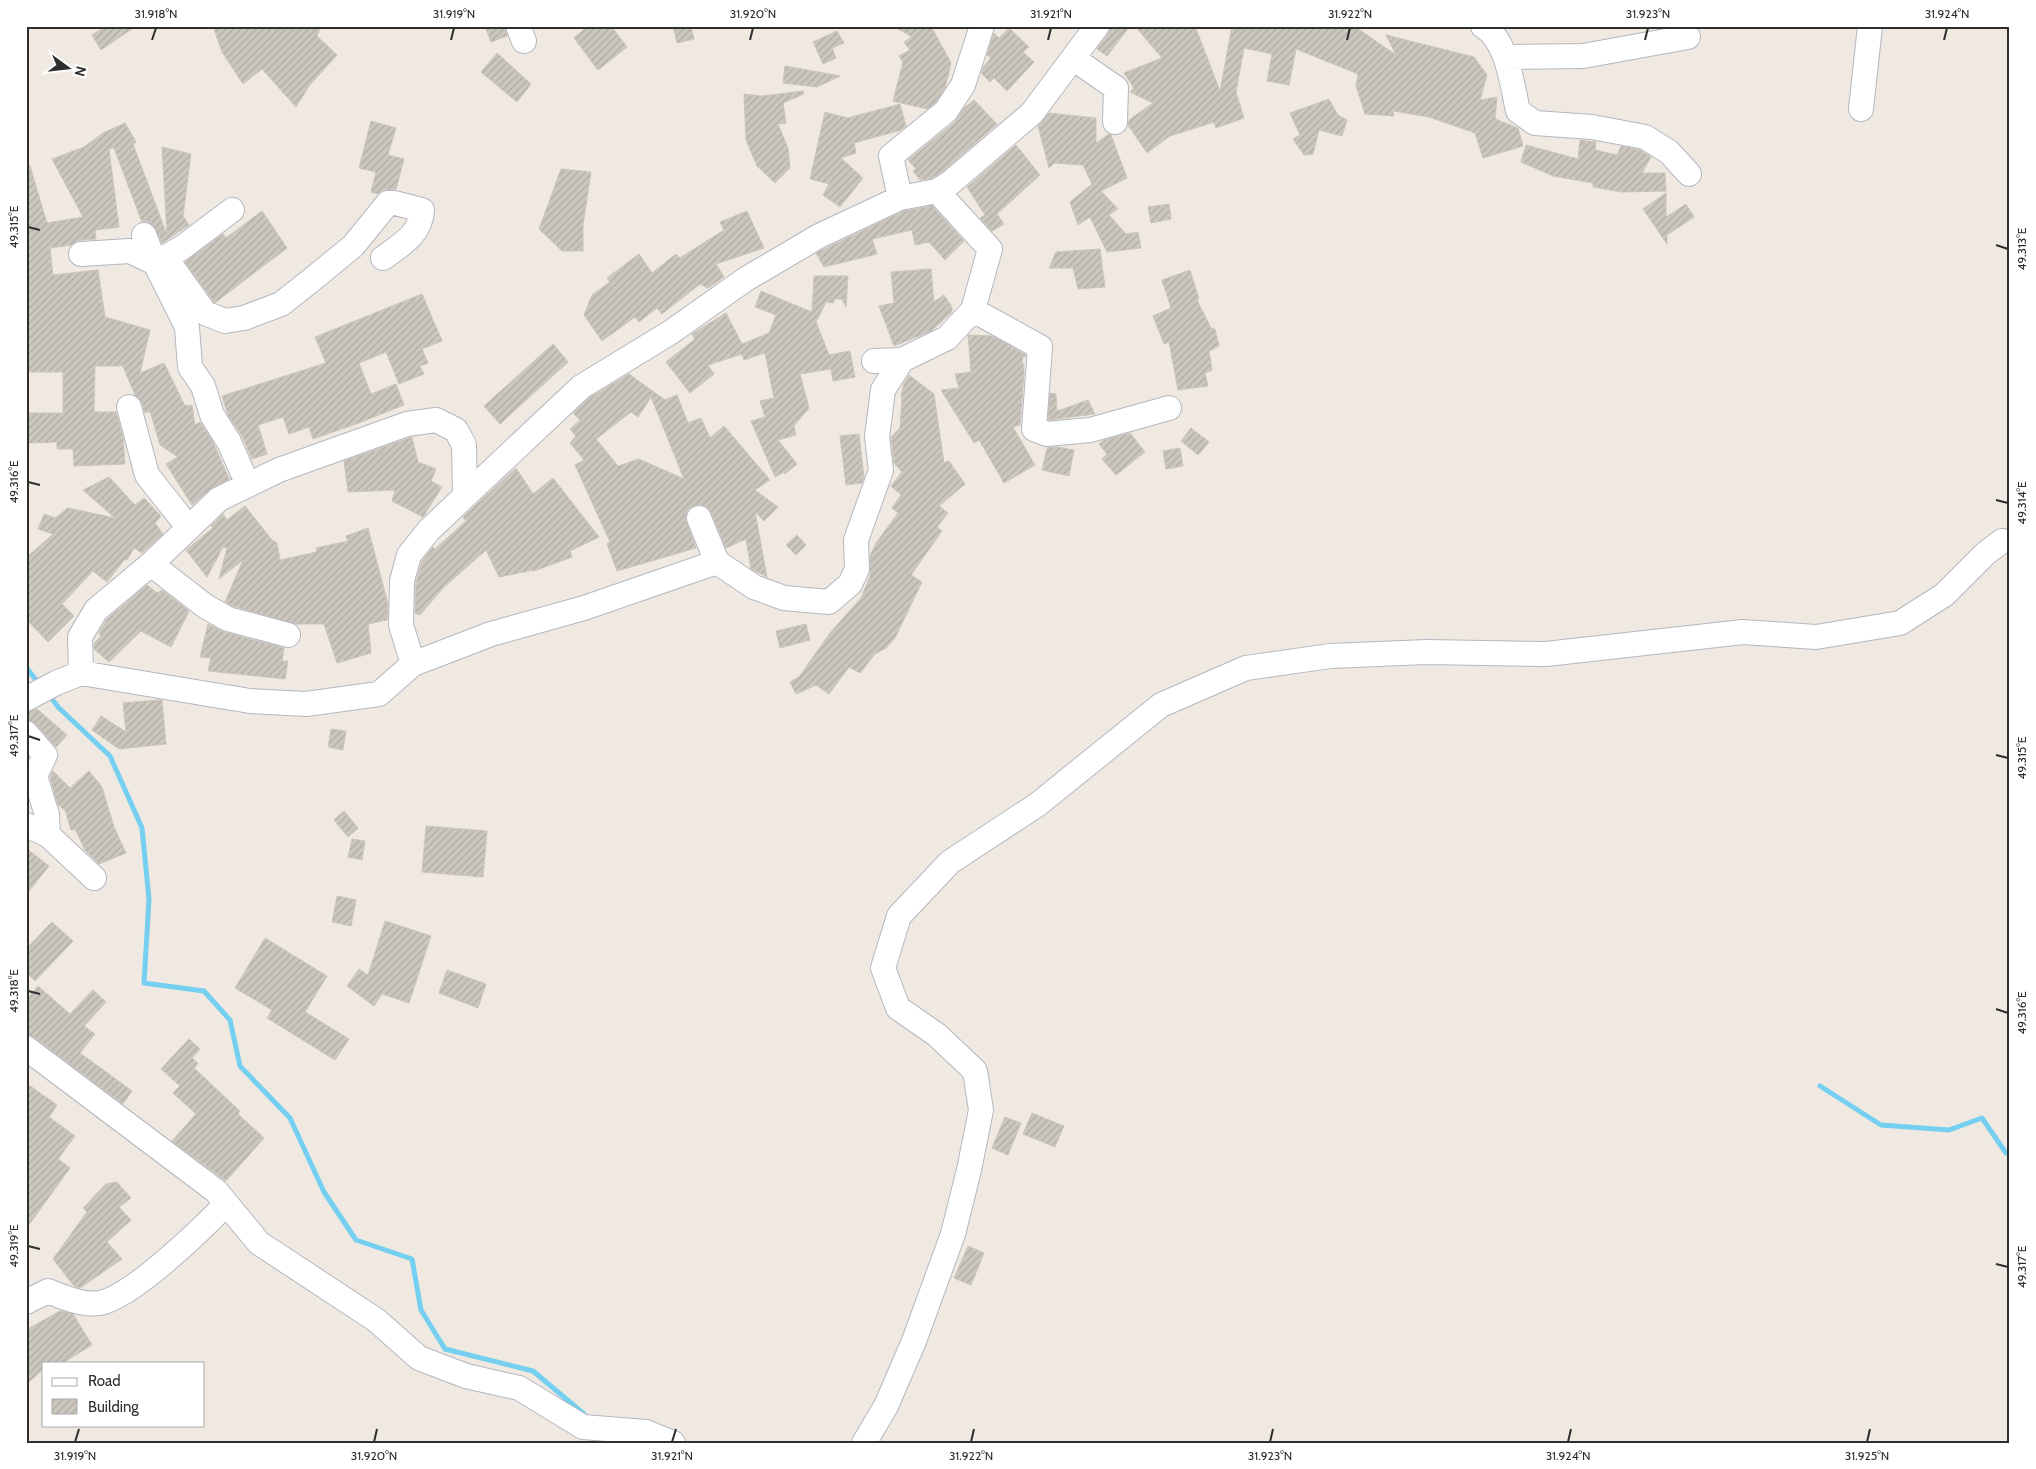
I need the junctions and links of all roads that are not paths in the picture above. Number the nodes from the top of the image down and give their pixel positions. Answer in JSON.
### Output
{"nodes":[{"id":1,"x":982,"y":26,"type":"edge"},
{"id":2,"x":1097,"y":26,"type":"edge"},
{"id":3,"x":1482,"y":26,"type":"edge"},
{"id":4,"x":1870,"y":26,"type":"edge"},
{"id":5,"x":1688,"y":37,"type":"dead end"},
{"id":6,"x":1505,"y":57,"type":"junction"},
{"id":7,"x":1074,"y":59,"type":"junction"},
{"id":8,"x":1861,"y":110,"type":"dead end"},
{"id":9,"x":1115,"y":122,"type":"dead end"},
{"id":10,"x":1689,"y":174,"type":"dead end"},
{"id":11,"x":937,"y":191,"type":"junction"},
{"id":12,"x":900,"y":198,"type":"junction"},
{"id":13,"x":232,"y":210,"type":"dead end"},
{"id":14,"x":144,"y":236,"type":"dead end"},
{"id":15,"x":81,"y":254,"type":"dead end"},
{"id":16,"x":383,"y":258,"type":"dead end"},
{"id":17,"x":160,"y":260,"type":"junction"},
{"id":18,"x":973,"y":310,"type":"junction"},
{"id":19,"x":902,"y":360,"type":"junction"},
{"id":20,"x":874,"y":361,"type":"dead end"},
{"id":21,"x":129,"y":407,"type":"dead end"},
{"id":22,"x":1169,"y":408,"type":"dead end"},
{"id":23,"x":248,"y":485,"type":"junction"},
{"id":24,"x":465,"y":495,"type":"junction"},
{"id":25,"x":698,"y":518,"type":"dead end"},
{"id":26,"x":189,"y":528,"type":"junction"},
{"id":27,"x":2002,"y":541,"type":"dead end"},
{"id":28,"x":717,"y":562,"type":"junction"},
{"id":29,"x":150,"y":564,"type":"junction"},
{"id":30,"x":288,"y":636,"type":"dead end"},
{"id":31,"x":414,"y":664,"type":"junction"},
{"id":32,"x":81,"y":673,"type":"junction"},
{"id":33,"x":27,"y":699,"type":"edge"},
{"id":34,"x":26,"y":733,"type":"edge"},
{"id":35,"x":26,"y":825,"type":"edge"},
{"id":36,"x":48,"y":836,"type":"junction"},
{"id":37,"x":94,"y":878,"type":"dead end"},
{"id":38,"x":26,"y":1048,"type":"edge"},
{"id":39,"x":226,"y":1204,"type":"junction"},
{"id":40,"x":26,"y":1302,"type":"edge"},
{"id":41,"x":673,"y":1443,"type":"edge"},
{"id":42,"x":864,"y":1443,"type":"edge"}],
"edges":[{"from":1,"to":12,"type":"street"},
{"from":2,"to":7,"type":"street"},
{"from":3,"to":6,"type":"street"},
{"from":4,"to":8,"type":"street"},
{"from":5,"to":6,"type":"street"},
{"from":6,"to":10,"type":"street"},
{"from":7,"to":9,"type":"street"},
{"from":7,"to":11,"type":"street"},
{"from":11,"to":12,"type":"street"},
{"from":11,"to":18,"type":"street"},
{"from":12,"to":24,"type":"street"},
{"from":13,"to":17,"type":"street"},
{"from":14,"to":17,"type":"street"},
{"from":15,"to":17,"type":"street"},
{"from":16,"to":17,"type":"street"},
{"from":17,"to":23,"type":"street"},
{"from":18,"to":19,"type":"street"},
{"from":18,"to":22,"type":"street"},
{"from":19,"to":20,"type":"street"},
{"from":19,"to":28,"type":"street"},
{"from":21,"to":26,"type":"street"},
{"from":23,"to":24,"type":"street"},
{"from":23,"to":26,"type":"street"},
{"from":24,"to":31,"type":"street"},
{"from":25,"to":28,"type":"street"},
{"from":26,"to":29,"type":"street"},
{"from":27,"to":42,"type":"street"},
{"from":28,"to":31,"type":"street"},
{"from":29,"to":30,"type":"street"},
{"from":29,"to":32,"type":"street"},
{"from":31,"to":32,"type":"street"},
{"from":32,"to":33,"type":"street"},
{"from":34,"to":36,"type":"street"},
{"from":35,"to":36,"type":"street"},
{"from":36,"to":37,"type":"street"},
{"from":38,"to":39,"type":"street"},
{"from":39,"to":40,"type":"street"},
{"from":39,"to":41,"type":"street"}]}
